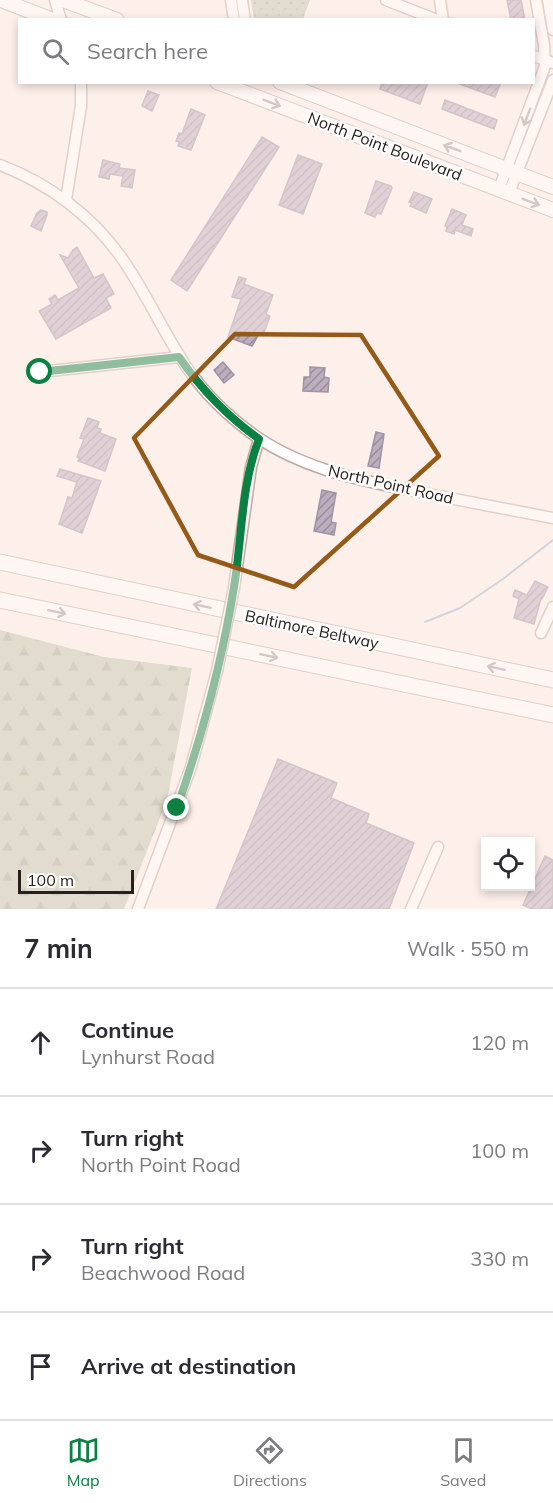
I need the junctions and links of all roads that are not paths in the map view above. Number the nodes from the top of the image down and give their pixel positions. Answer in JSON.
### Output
{"nodes":[{"id":1,"x":2,"y":0,"type":"edge"},
{"id":2,"x":55,"y":0,"type":"edge"},
{"id":3,"x":63,"y":0,"type":"edge"},
{"id":4,"x":231,"y":0,"type":"edge"},
{"id":5,"x":242,"y":0,"type":"edge"},
{"id":6,"x":386,"y":0,"type":"edge"},
{"id":7,"x":440,"y":0,"type":"edge"},
{"id":8,"x":536,"y":0,"type":"edge"},
{"id":9,"x":548,"y":0,"type":"edge"},
{"id":10,"x":48,"y":18,"type":"edge"},
{"id":11,"x":60,"y":18,"type":"edge"},
{"id":12,"x":112,"y":18,"type":"edge"},
{"id":13,"x":234,"y":18,"type":"edge"},
{"id":14,"x":246,"y":18,"type":"edge"},
{"id":15,"x":432,"y":18,"type":"edge"},
{"id":16,"x":443,"y":18,"type":"edge"},
{"id":17,"x":553,"y":30,"type":"edge"},
{"id":18,"x":535,"y":56,"type":"edge"},
{"id":19,"x":549,"y":62,"type":"edge"},
{"id":20,"x":553,"y":80,"type":"edge"},
{"id":21,"x":81,"y":84,"type":"edge"},
{"id":22,"x":222,"y":84,"type":"edge"},
{"id":23,"x":285,"y":84,"type":"edge"},
{"id":24,"x":0,"y":165,"type":"edge"},
{"id":25,"x":512,"y":171,"type":"junction"},
{"id":26,"x":553,"y":187,"type":"edge"},
{"id":27,"x":504,"y":191,"type":"junction"},
{"id":28,"x":66,"y":200,"type":"junction"},
{"id":29,"x":553,"y":210,"type":"edge"},
{"id":30,"x":179,"y":357,"type":"junction"},
{"id":31,"x":40,"y":372,"type":"dead end"},
{"id":32,"x":259,"y":439,"type":"junction"},
{"id":33,"x":553,"y":518,"type":"edge"},
{"id":34,"x":0,"y":562,"type":"edge"},
{"id":35,"x":0,"y":600,"type":"edge"},
{"id":36,"x":553,"y":607,"type":"edge"},
{"id":37,"x":541,"y":633,"type":"dead end"},
{"id":38,"x":553,"y":680,"type":"edge"},
{"id":39,"x":553,"y":715,"type":"edge"},
{"id":40,"x":438,"y":847,"type":"dead end"},
{"id":41,"x":138,"y":909,"type":"edge"},
{"id":42,"x":411,"y":909,"type":"edge"}],
"edges":[{"from":1,"to":10,"type":"main road"},
{"from":2,"to":11,"type":"street"},
{"from":3,"to":12,"type":"main road"},
{"from":4,"to":13,"type":"street"},
{"from":5,"to":14,"type":"street"},
{"from":6,"to":15,"type":"street"},
{"from":7,"to":16,"type":"street"},
{"from":8,"to":19,"type":"street"},
{"from":9,"to":17,"type":"street"},
{"from":18,"to":19,"type":"street"},
{"from":19,"to":25,"type":"street","one_way":true},
{"from":20,"to":25,"type":"street"},
{"from":21,"to":28,"type":"street"},
{"from":22,"to":27,"type":"main road","name":"North Point Boulevard","one_way":true},
{"from":25,"to":23,"type":"main road","name":"North Point Boulevard","one_way":true},
{"from":24,"to":28,"type":"street","name":"North Point Road"},
{"from":25,"to":26,"type":"main road","name":"North Point Boulevard"},
{"from":25,"to":27,"type":"street"},
{"from":27,"to":29,"type":"main road","name":"North Point Boulevard","one_way":true},
{"from":28,"to":30,"type":"street","name":"North Point Road"},
{"from":30,"to":31,"type":"street"},
{"from":30,"to":32,"type":"street","name":"North Point Road"},
{"from":32,"to":33,"type":"street","name":"North Point Road"},
{"from":32,"to":41,"type":"street","bridge":true},
{"from":38,"to":34,"type":"highway","name":"Baltimore Beltway","one_way":true},
{"from":35,"to":39,"type":"highway","one_way":true},
{"from":36,"to":37,"type":"street"},
{"from":40,"to":42,"type":"street"}]}
